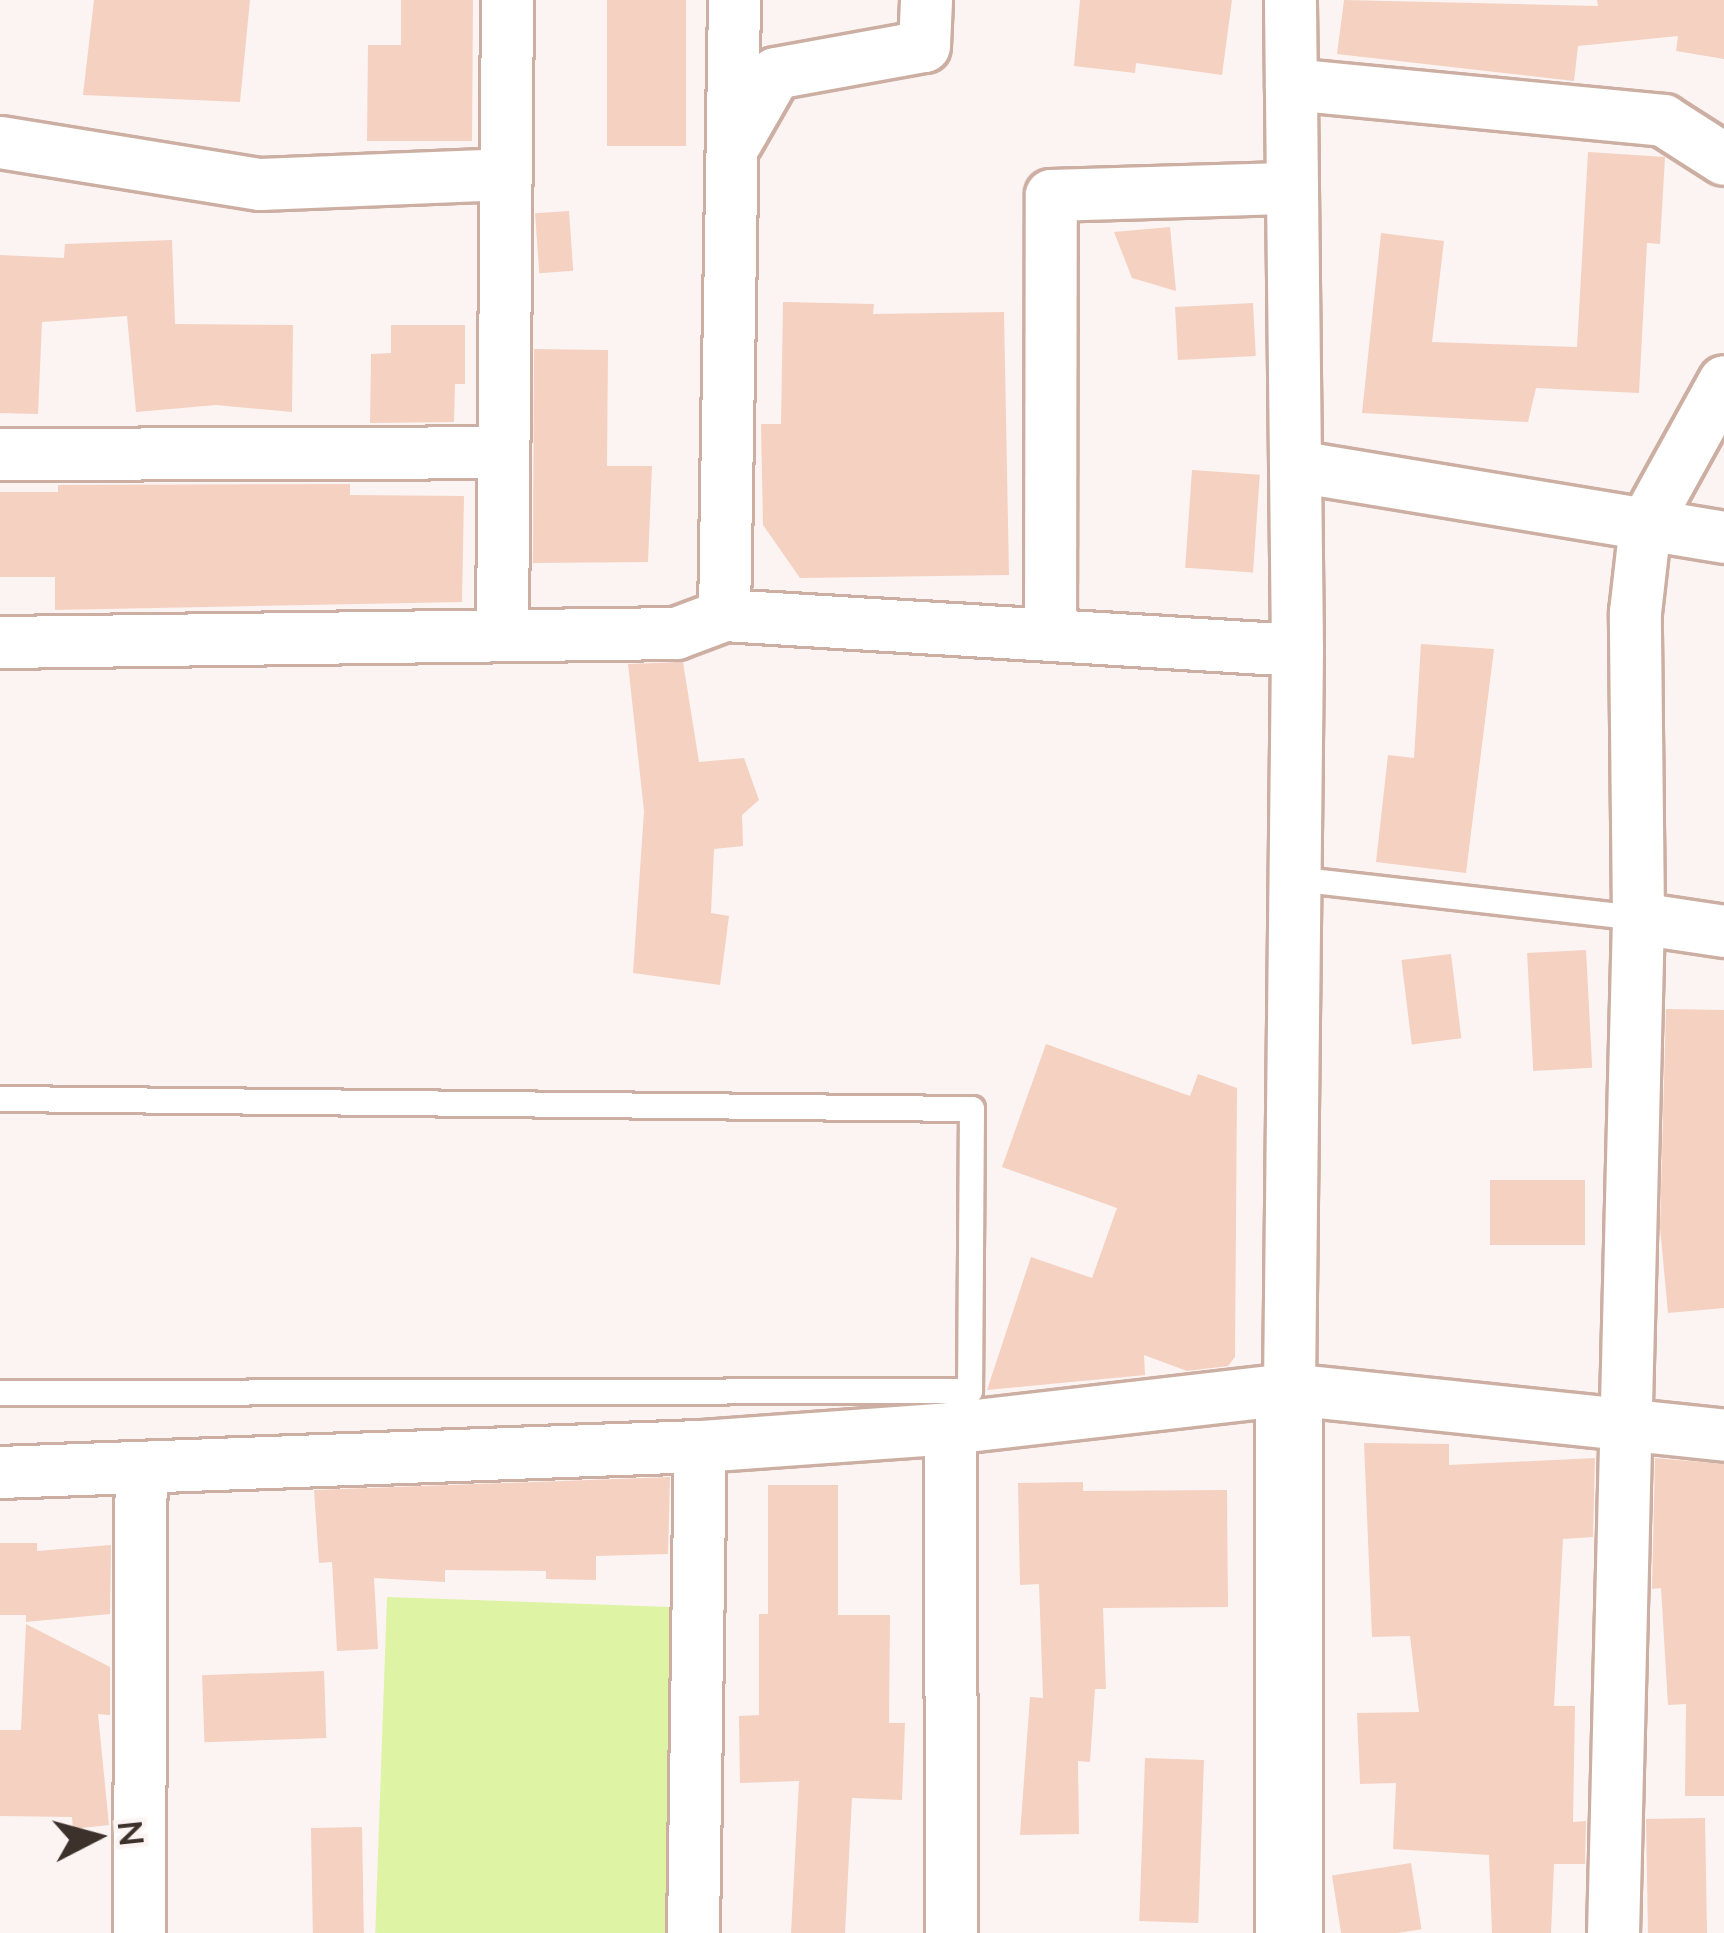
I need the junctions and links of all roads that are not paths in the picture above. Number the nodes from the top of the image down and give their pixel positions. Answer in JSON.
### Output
{"nodes":[{"id":1,"x":507,"y":0,"type":"edge"},
{"id":2,"x":734,"y":0,"type":"edge"},
{"id":3,"x":926,"y":0,"type":"edge"},
{"id":4,"x":1290,"y":0,"type":"edge"},
{"id":5,"x":1291,"y":83,"type":"junction"},
{"id":6,"x":0,"y":142,"type":"edge"},
{"id":7,"x":735,"y":142,"type":"junction"},
{"id":8,"x":1724,"y":159,"type":"edge"},
{"id":9,"x":506,"y":174,"type":"junction"},
{"id":10,"x":1292,"y":188,"type":"junction"},
{"id":11,"x":1724,"y":381,"type":"edge"},
{"id":12,"x":499,"y":452,"type":"junction"},
{"id":13,"x":0,"y":454,"type":"edge"},
{"id":14,"x":1296,"y":466,"type":"junction"},
{"id":15,"x":1645,"y":524,"type":"junction"},
{"id":16,"x":1724,"y":537,"type":"edge"},
{"id":17,"x":724,"y":615,"type":"junction"},
{"id":18,"x":502,"y":633,"type":"junction"},
{"id":19,"x":1050,"y":634,"type":"junction"},
{"id":20,"x":0,"y":642,"type":"edge"},
{"id":21,"x":1297,"y":650,"type":"junction"},
{"id":22,"x":1295,"y":879,"type":"junction"},
{"id":23,"x":1638,"y":918,"type":"junction"},
{"id":24,"x":1724,"y":931,"type":"edge"},
{"id":25,"x":0,"y":1099,"type":"edge"},
{"id":26,"x":1289,"y":1389,"type":"junction"},
{"id":27,"x":0,"y":1393,"type":"edge"},
{"id":28,"x":1623,"y":1423,"type":"junction"},
{"id":29,"x":950,"y":1429,"type":"junction"},
{"id":30,"x":1724,"y":1435,"type":"edge"},
{"id":31,"x":700,"y":1446,"type":"junction"},
{"id":32,"x":141,"y":1470,"type":"junction"},
{"id":33,"x":0,"y":1472,"type":"edge"},
{"id":34,"x":139,"y":1933,"type":"edge"},
{"id":35,"x":693,"y":1933,"type":"edge"},
{"id":36,"x":951,"y":1933,"type":"edge"},
{"id":37,"x":1289,"y":1933,"type":"edge"},
{"id":38,"x":1612,"y":1933,"type":"edge"}],
"edges":[{"from":1,"to":9,"type":"street"},
{"from":2,"to":7,"type":"street"},
{"from":3,"to":7,"type":"street"},
{"from":4,"to":5,"type":"street"},
{"from":5,"to":8,"type":"street"},
{"from":5,"to":10,"type":"street"},
{"from":6,"to":9,"type":"street"},
{"from":7,"to":17,"type":"street"},
{"from":9,"to":12,"type":"street"},
{"from":10,"to":14,"type":"street"},
{"from":10,"to":19,"type":"street"},
{"from":11,"to":15,"type":"street"},
{"from":12,"to":13,"type":"street"},
{"from":12,"to":18,"type":"street"},
{"from":14,"to":15,"type":"street"},
{"from":14,"to":21,"type":"street"},
{"from":15,"to":16,"type":"street"},
{"from":15,"to":23,"type":"street"},
{"from":17,"to":18,"type":"street"},
{"from":17,"to":19,"type":"street"},
{"from":18,"to":20,"type":"street"},
{"from":19,"to":21,"type":"street"},
{"from":21,"to":22,"type":"street"},
{"from":22,"to":23,"type":"lane"},
{"from":22,"to":26,"type":"street"},
{"from":23,"to":24,"type":"street"},
{"from":23,"to":28,"type":"street"},
{"from":25,"to":27,"type":"lane"},
{"from":26,"to":28,"type":"street"},
{"from":26,"to":29,"type":"street"},
{"from":26,"to":37,"type":"street"},
{"from":28,"to":30,"type":"street"},
{"from":28,"to":38,"type":"street"},
{"from":29,"to":31,"type":"street"},
{"from":29,"to":36,"type":"street"},
{"from":31,"to":32,"type":"street"},
{"from":31,"to":35,"type":"street"},
{"from":32,"to":33,"type":"street"},
{"from":32,"to":34,"type":"street"}]}
